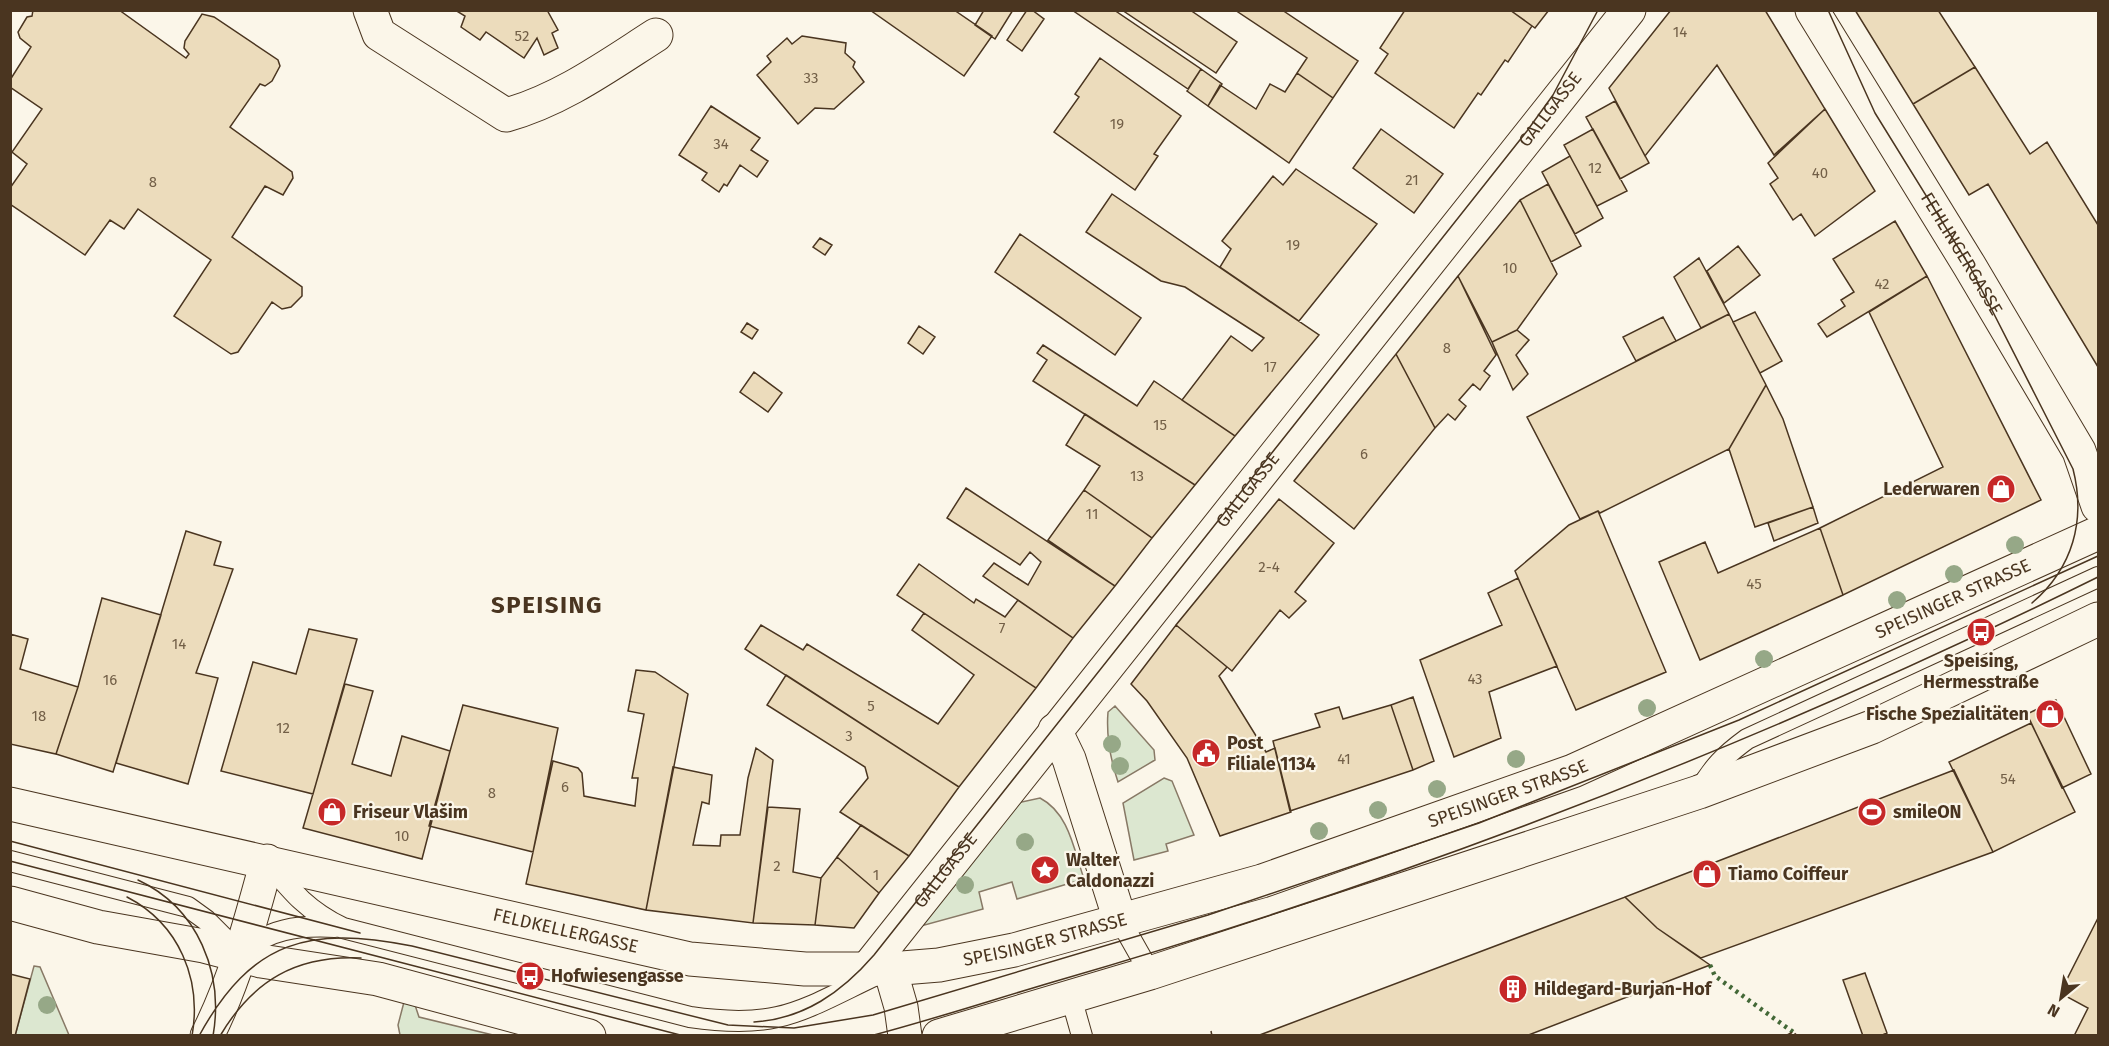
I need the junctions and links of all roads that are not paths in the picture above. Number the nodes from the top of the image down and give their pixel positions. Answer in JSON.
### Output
{"nodes":[{"id":1,"x":370,"y":10,"type":"edge"},
{"id":2,"x":1629,"y":10,"type":"edge"},
{"id":3,"x":1812,"y":10,"type":"edge"},
{"id":4,"x":656,"y":35,"type":"dead end"},
{"id":5,"x":2098,"y":506,"type":"edge"},
{"id":6,"x":2098,"y":533,"type":"edge"},
{"id":7,"x":2098,"y":577,"type":"edge"},
{"id":8,"x":2098,"y":619,"type":"edge"},
{"id":9,"x":1055,"y":730,"type":"junction"},
{"id":10,"x":1699,"y":792,"type":"junction"},
{"id":11,"x":10,"y":804,"type":"edge"},
{"id":12,"x":10,"y":861,"type":"edge"},
{"id":13,"x":267,"y":861,"type":"junction"},
{"id":14,"x":10,"y":903,"type":"edge"},
{"id":15,"x":1120,"y":920,"type":"junction"},
{"id":16,"x":343,"y":928,"type":"junction"},
{"id":17,"x":240,"y":954,"type":"junction"},
{"id":18,"x":879,"y":969,"type":"junction"},
{"id":19,"x":1150,"y":973,"type":"junction"},
{"id":20,"x":1071,"y":997,"type":"junction"},
{"id":21,"x":207,"y":1035,"type":"edge"},
{"id":22,"x":589,"y":1035,"type":"edge"},
{"id":23,"x":905,"y":1035,"type":"edge"},
{"id":24,"x":939,"y":1035,"type":"edge"},
{"id":25,"x":1082,"y":1035,"type":"edge"}],
"edges":[{"from":1,"to":4,"type":"main road"},
{"from":2,"to":9,"type":"main road","name":"GALLGASSE"},
{"from":3,"to":5,"type":"main road","name":"FEHLINGERGASSE"},
{"from":6,"to":15,"type":"main road","name":"SPEISINGER STRASSE"},
{"from":7,"to":10,"type":"lane"},
{"from":8,"to":10,"type":"main road"},
{"from":9,"to":15,"type":"main road"},
{"from":9,"to":18,"type":"main road","name":"GALLGASSE"},
{"from":10,"to":19,"type":"main road"},
{"from":11,"to":13,"type":"main road","name":"FELDKELLERGASSE"},
{"from":12,"to":17,"type":"lane"},
{"from":13,"to":16,"type":"lane"},
{"from":13,"to":17,"type":"main road"},
{"from":13,"to":18,"type":"main road","name":"FELDKELLERGASSE"},
{"from":14,"to":17,"type":"main road"},
{"from":15,"to":18,"type":"main road","name":"SPEISINGER STRASSE"},
{"from":15,"to":19,"type":"lane"},
{"from":16,"to":17,"type":"lane"},
{"from":16,"to":18,"type":"lane"},
{"from":17,"to":21,"type":"main road"},
{"from":17,"to":22,"type":"main road"},
{"from":18,"to":23,"type":"main road"},
{"from":19,"to":20,"type":"main road"},
{"from":20,"to":24,"type":"main road"},
{"from":20,"to":25,"type":"lane"}]}
